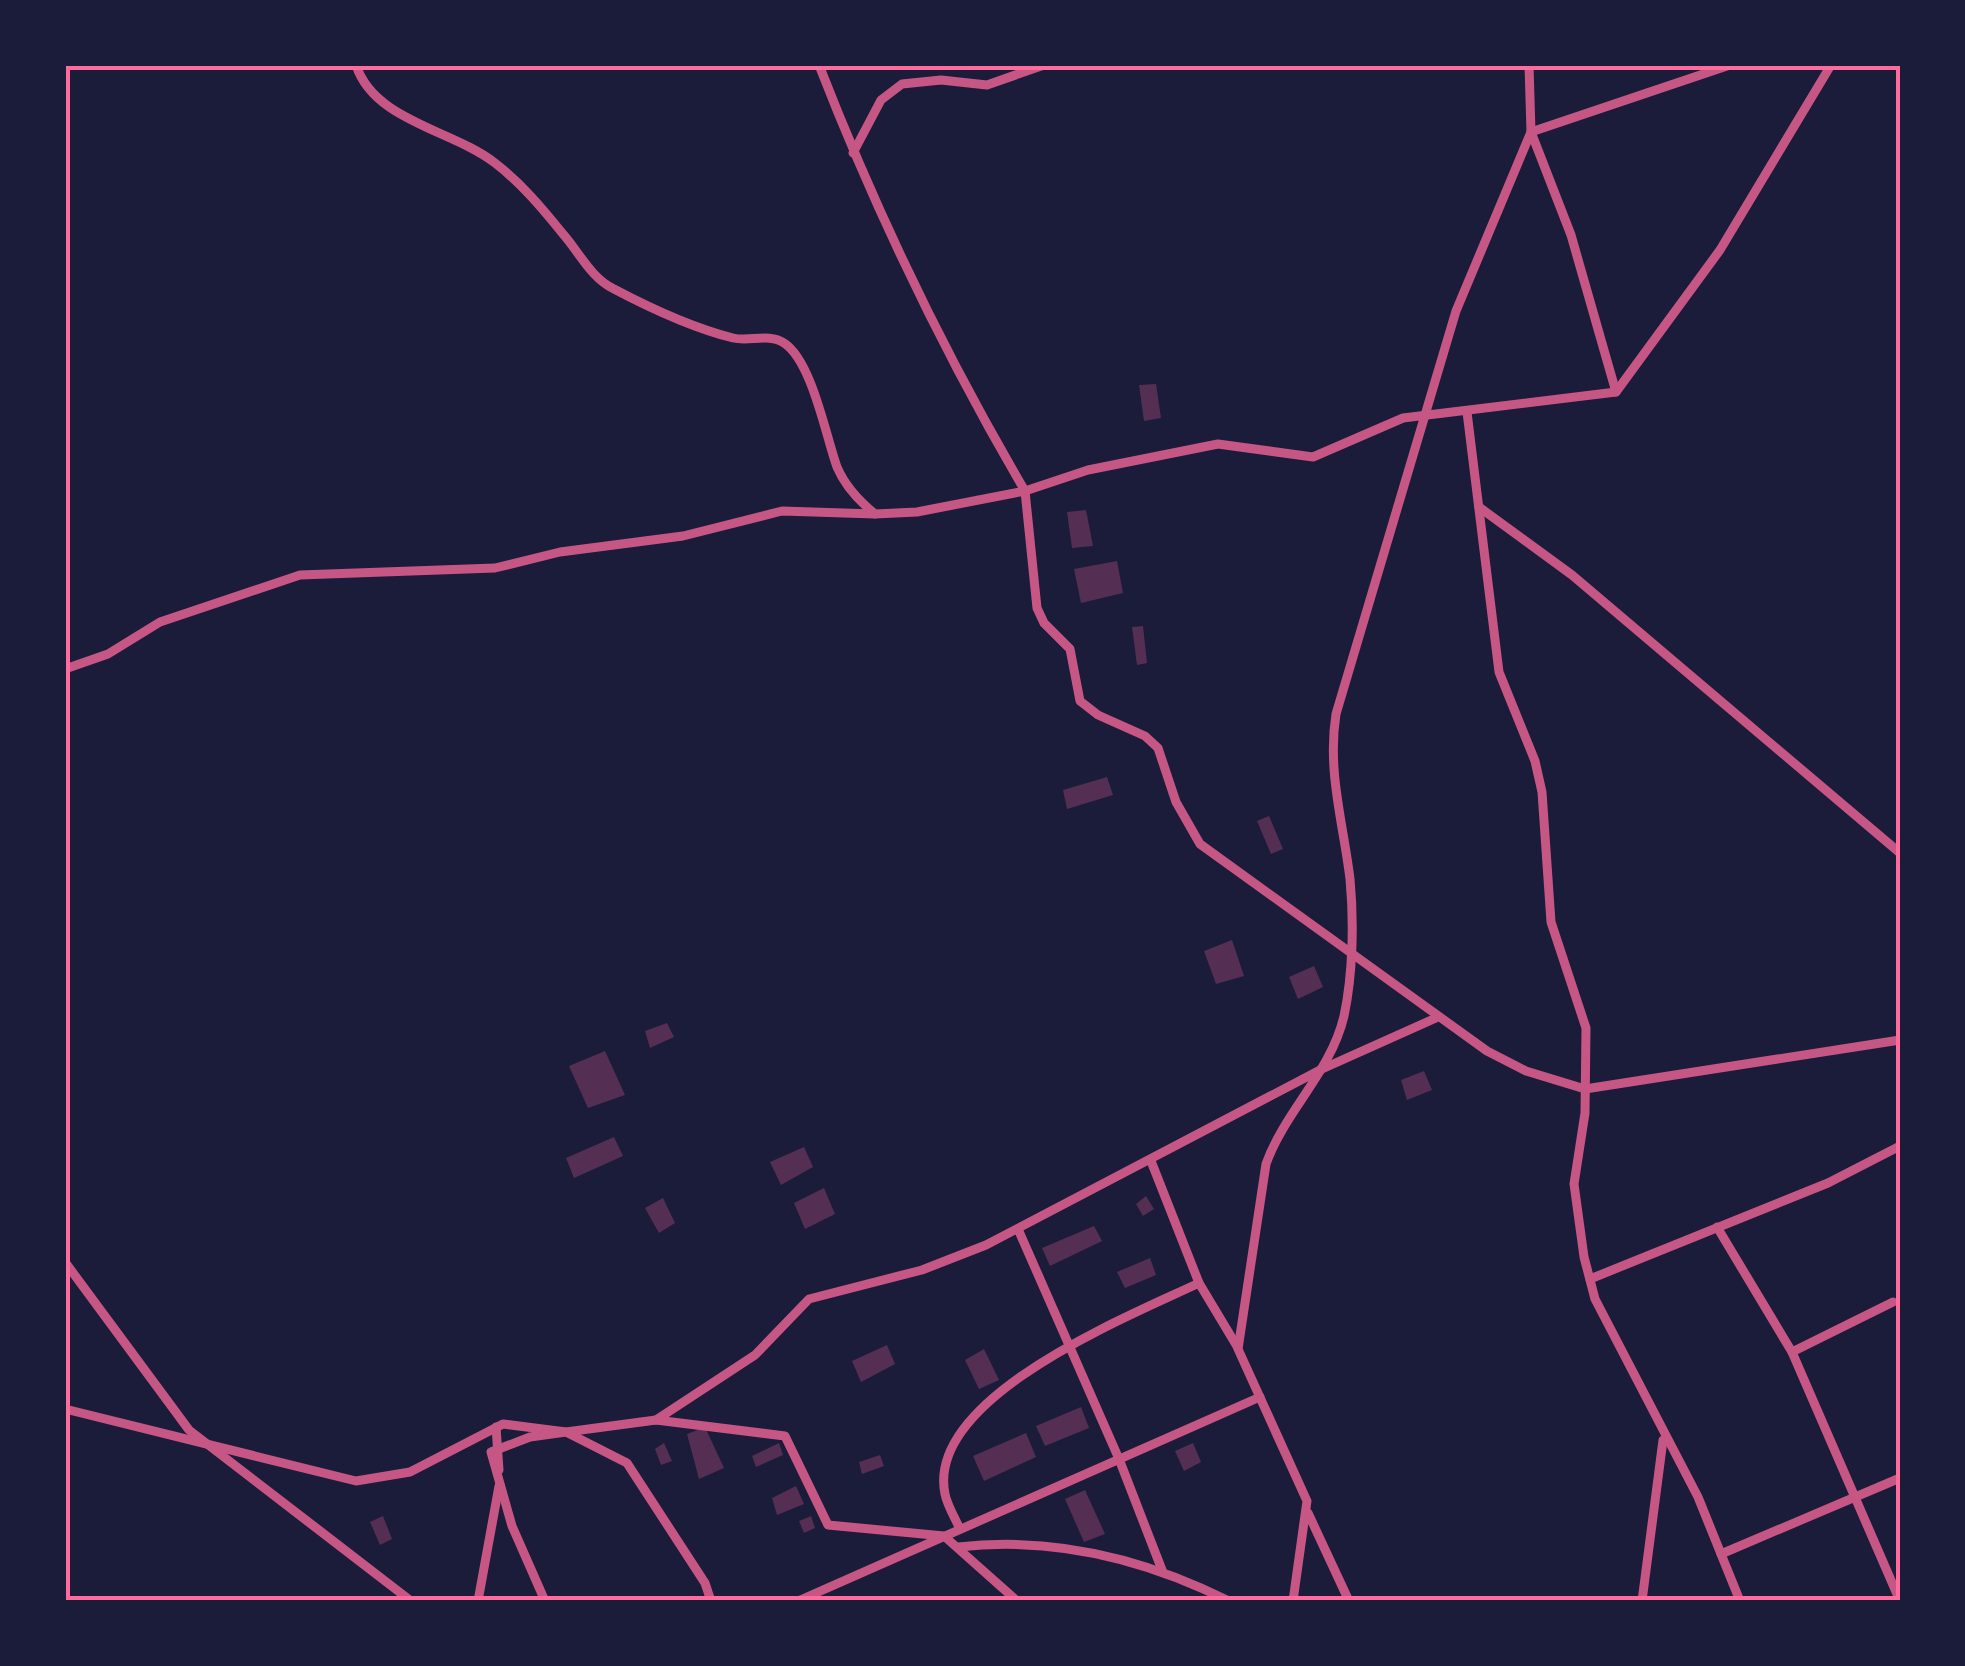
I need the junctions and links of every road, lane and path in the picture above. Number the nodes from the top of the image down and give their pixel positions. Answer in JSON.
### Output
{"nodes":[{"id":1,"x":356,"y":65,"type":"edge"},
{"id":2,"x":819,"y":65,"type":"edge"},
{"id":3,"x":1044,"y":65,"type":"edge"},
{"id":4,"x":1530,"y":65,"type":"edge"},
{"id":5,"x":1730,"y":65,"type":"edge"},
{"id":6,"x":1820,"y":65,"type":"edge"},
{"id":7,"x":1830,"y":65,"type":"edge"},
{"id":8,"x":1823,"y":77,"type":"junction"},
{"id":9,"x":1531,"y":132,"type":"junction"},
{"id":10,"x":854,"y":154,"type":"junction"},
{"id":11,"x":1616,"y":392,"type":"junction"},
{"id":12,"x":1467,"y":412,"type":"junction"},
{"id":13,"x":1422,"y":414,"type":"junction"},
{"id":14,"x":1026,"y":491,"type":"junction"},
{"id":15,"x":1479,"y":506,"type":"junction"},
{"id":16,"x":875,"y":514,"type":"junction"},
{"id":17,"x":65,"y":670,"type":"edge"},
{"id":18,"x":1900,"y":853,"type":"edge"},
{"id":19,"x":1351,"y":948,"type":"junction"},
{"id":20,"x":1436,"y":1018,"type":"junction"},
{"id":21,"x":1900,"y":1040,"type":"edge"},
{"id":22,"x":1322,"y":1070,"type":"junction"},
{"id":23,"x":1585,"y":1089,"type":"junction"},
{"id":24,"x":1900,"y":1146,"type":"edge"},
{"id":25,"x":1151,"y":1161,"type":"junction"},
{"id":26,"x":1717,"y":1227,"type":"junction"},
{"id":27,"x":1018,"y":1229,"type":"junction"},
{"id":28,"x":65,"y":1262,"type":"edge"},
{"id":29,"x":1590,"y":1279,"type":"junction"},
{"id":30,"x":1199,"y":1283,"type":"junction"},
{"id":31,"x":1894,"y":1302,"type":"dead end"},
{"id":32,"x":1069,"y":1345,"type":"junction"},
{"id":33,"x":1238,"y":1348,"type":"junction"},
{"id":34,"x":1792,"y":1352,"type":"junction"},
{"id":35,"x":1260,"y":1397,"type":"junction"},
{"id":36,"x":65,"y":1409,"type":"edge"},
{"id":37,"x":656,"y":1420,"type":"junction"},
{"id":38,"x":496,"y":1426,"type":"junction"},
{"id":39,"x":566,"y":1432,"type":"junction"},
{"id":40,"x":1663,"y":1438,"type":"junction"},
{"id":41,"x":209,"y":1446,"type":"junction"},
{"id":42,"x":500,"y":1448,"type":"junction"},
{"id":43,"x":1119,"y":1459,"type":"junction"},
{"id":44,"x":1900,"y":1478,"type":"edge"},
{"id":45,"x":499,"y":1480,"type":"junction"},
{"id":46,"x":1854,"y":1497,"type":"junction"},
{"id":47,"x":1308,"y":1511,"type":"junction"},
{"id":48,"x":960,"y":1529,"type":"junction"},
{"id":49,"x":944,"y":1536,"type":"junction"},
{"id":50,"x":958,"y":1547,"type":"junction"},
{"id":51,"x":1721,"y":1554,"type":"junction"},
{"id":52,"x":1162,"y":1570,"type":"junction"},
{"id":53,"x":410,"y":1601,"type":"edge"},
{"id":54,"x":478,"y":1601,"type":"edge"},
{"id":55,"x":545,"y":1601,"type":"edge"},
{"id":56,"x":711,"y":1601,"type":"edge"},
{"id":57,"x":798,"y":1601,"type":"edge"},
{"id":58,"x":1017,"y":1601,"type":"edge"},
{"id":59,"x":1228,"y":1601,"type":"edge"},
{"id":60,"x":1293,"y":1601,"type":"edge"},
{"id":61,"x":1349,"y":1601,"type":"edge"},
{"id":62,"x":1642,"y":1601,"type":"edge"},
{"id":63,"x":1740,"y":1601,"type":"edge"},
{"id":64,"x":1900,"y":1601,"type":"edge"}],
"edges":[{"from":1,"to":16,"type":"street"},
{"from":2,"to":10,"type":"street"},
{"from":3,"to":10,"type":"street"},
{"from":4,"to":9,"type":"street"},
{"from":5,"to":9,"type":"street"},
{"from":6,"to":8,"type":"street"},
{"from":7,"to":8,"type":"street"},
{"from":8,"to":11,"type":"street"},
{"from":9,"to":11,"type":"street"},
{"from":9,"to":13,"type":"street"},
{"from":10,"to":14,"type":"street"},
{"from":11,"to":12,"type":"street"},
{"from":12,"to":13,"type":"street"},
{"from":12,"to":15,"type":"street"},
{"from":13,"to":14,"type":"street"},
{"from":13,"to":19,"type":"street"},
{"from":14,"to":16,"type":"street"},
{"from":14,"to":19,"type":"street"},
{"from":15,"to":18,"type":"street"},
{"from":15,"to":23,"type":"street"},
{"from":16,"to":17,"type":"street"},
{"from":19,"to":20,"type":"street"},
{"from":19,"to":22,"type":"street"},
{"from":20,"to":22,"type":"street"},
{"from":20,"to":23,"type":"street"},
{"from":21,"to":23,"type":"street"},
{"from":22,"to":25,"type":"street"},
{"from":22,"to":33,"type":"street"},
{"from":23,"to":29,"type":"street"},
{"from":24,"to":26,"type":"street"},
{"from":25,"to":27,"type":"street"},
{"from":25,"to":30,"type":"street"},
{"from":26,"to":29,"type":"street"},
{"from":26,"to":34,"type":"street"},
{"from":27,"to":32,"type":"street"},
{"from":27,"to":37,"type":"street"},
{"from":28,"to":41,"type":"street"},
{"from":29,"to":40,"type":"street"},
{"from":30,"to":32,"type":"street"},
{"from":30,"to":33,"type":"street"},
{"from":31,"to":34,"type":"street"},
{"from":32,"to":43,"type":"street"},
{"from":32,"to":48,"type":"street"},
{"from":33,"to":35,"type":"street"},
{"from":34,"to":46,"type":"street"},
{"from":35,"to":43,"type":"street"},
{"from":35,"to":47,"type":"street"},
{"from":36,"to":41,"type":"street"},
{"from":37,"to":39,"type":"street"},
{"from":37,"to":49,"type":"street"},
{"from":38,"to":39,"type":"street"},
{"from":38,"to":41,"type":"street"},
{"from":38,"to":42,"type":"street"},
{"from":39,"to":42,"type":"street"},
{"from":39,"to":56,"type":"street"},
{"from":40,"to":51,"type":"street"},
{"from":40,"to":62,"type":"street"},
{"from":41,"to":53,"type":"street"},
{"from":42,"to":45,"type":"street"},
{"from":43,"to":48,"type":"street"},
{"from":43,"to":52,"type":"street"},
{"from":44,"to":46,"type":"street"},
{"from":45,"to":54,"type":"street"},
{"from":45,"to":55,"type":"street"},
{"from":46,"to":51,"type":"street"},
{"from":46,"to":64,"type":"street"},
{"from":47,"to":60,"type":"street"},
{"from":47,"to":61,"type":"street"},
{"from":48,"to":49,"type":"street"},
{"from":49,"to":50,"type":"street"},
{"from":49,"to":57,"type":"street"},
{"from":50,"to":52,"type":"street"},
{"from":50,"to":58,"type":"street"},
{"from":51,"to":63,"type":"street"},
{"from":52,"to":59,"type":"street"}]}
